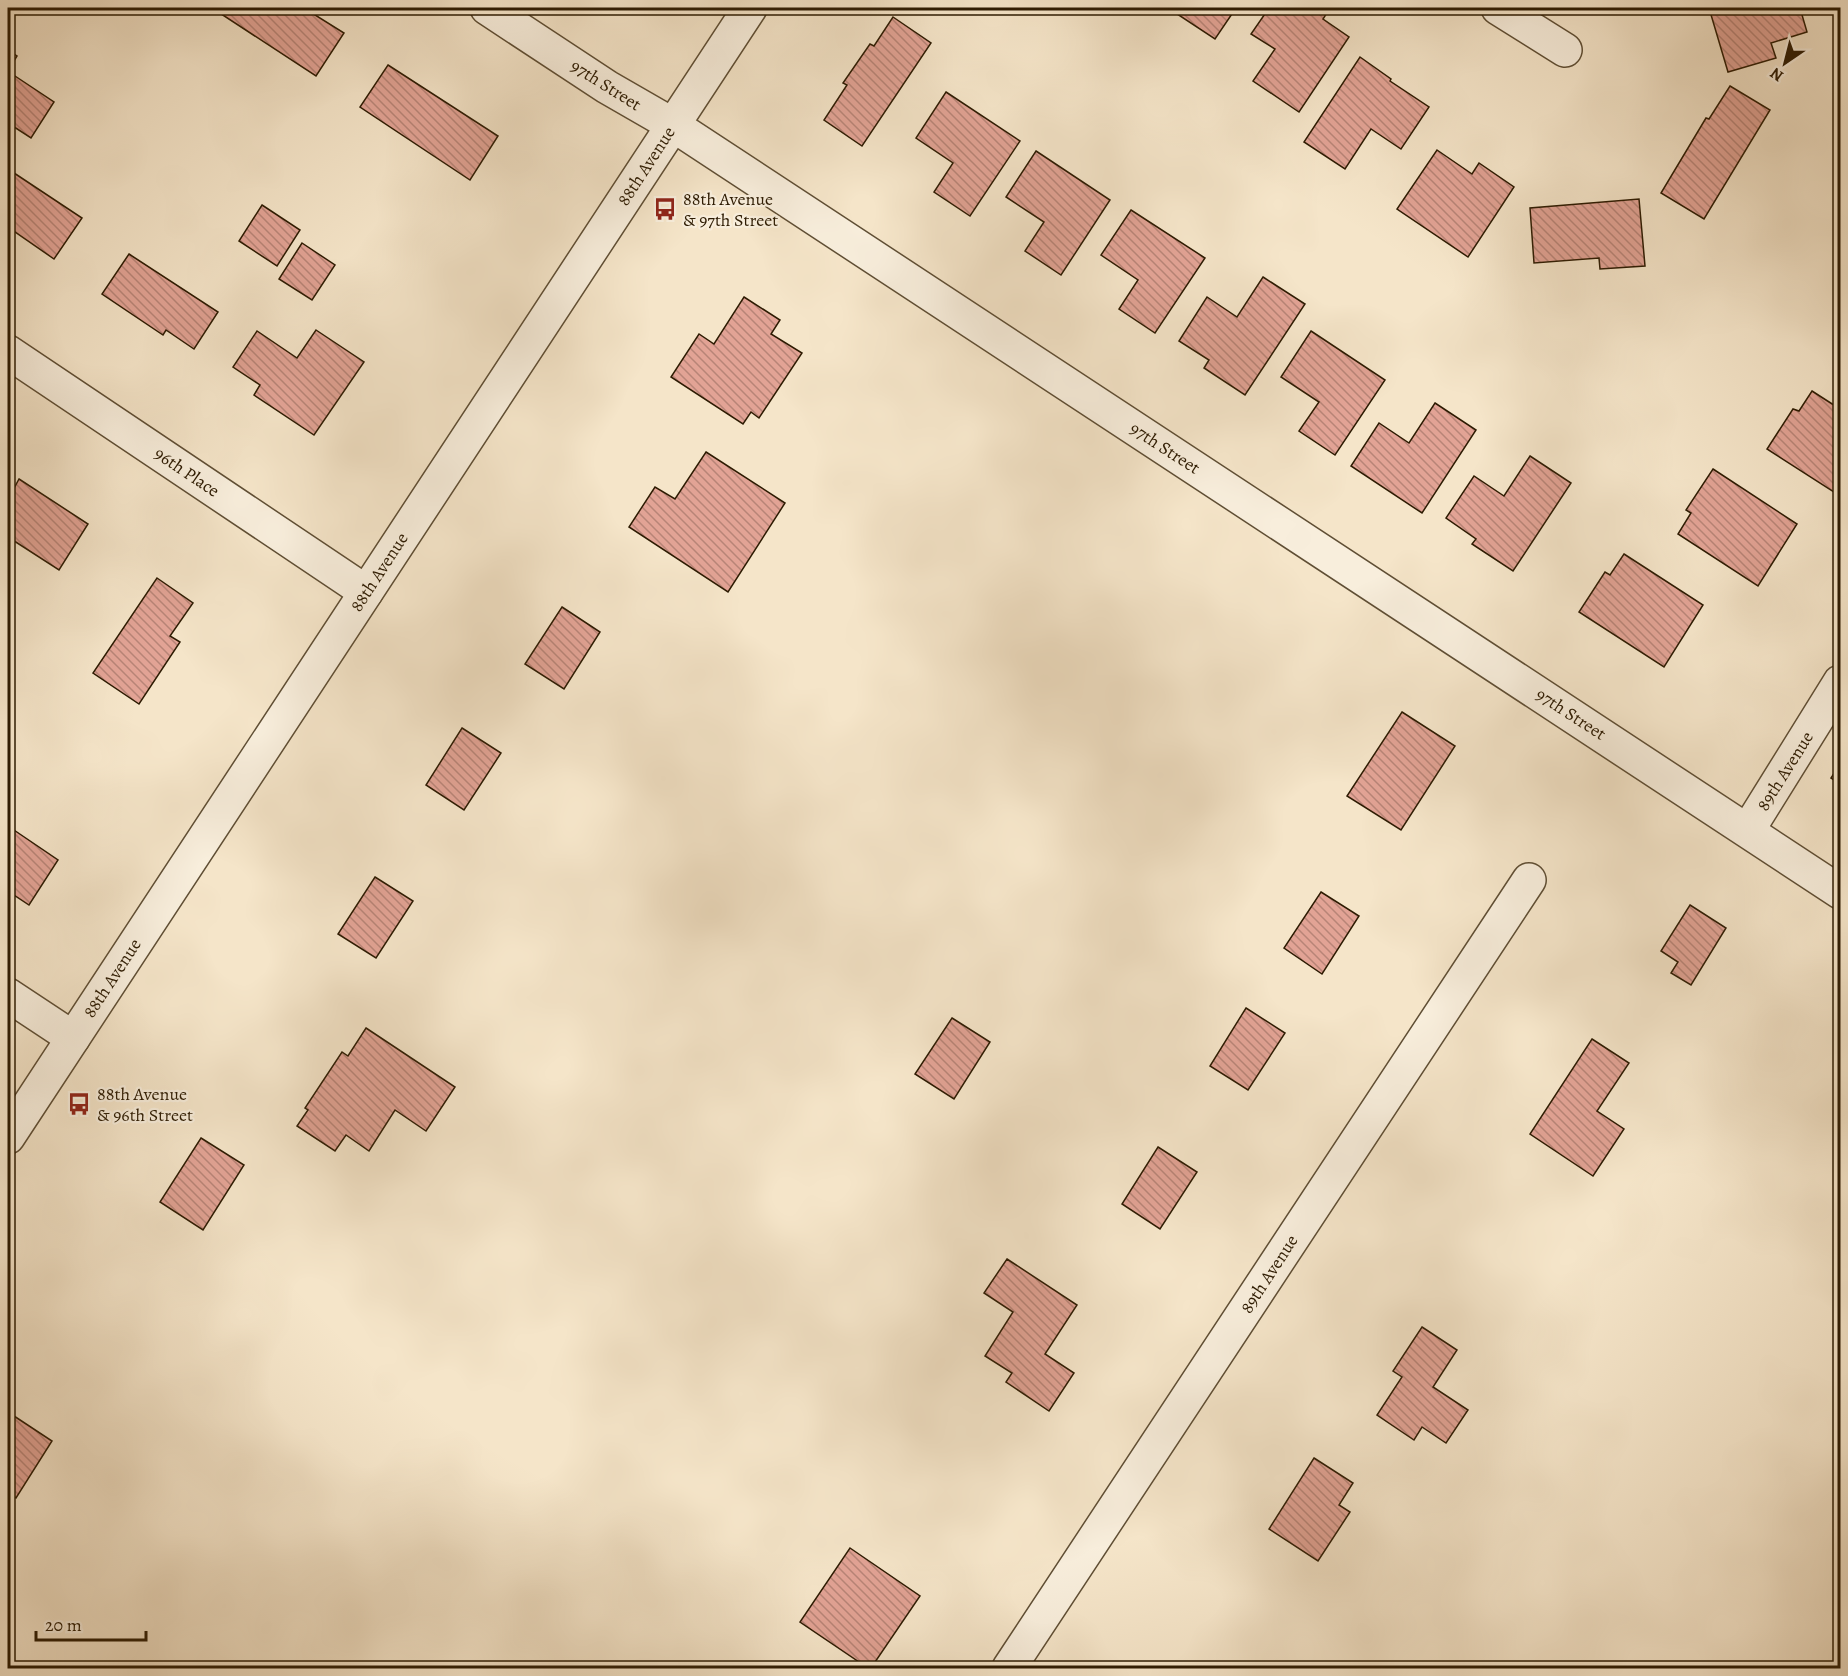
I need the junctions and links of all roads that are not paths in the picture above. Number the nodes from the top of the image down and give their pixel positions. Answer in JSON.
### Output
{"nodes":[{"id":1,"x":487,"y":8,"type":"edge"},
{"id":2,"x":750,"y":8,"type":"edge"},
{"id":3,"x":1498,"y":8,"type":"edge"},
{"id":4,"x":1565,"y":50,"type":"dead end"},
{"id":5,"x":673,"y":125,"type":"junction"},
{"id":6,"x":8,"y":352,"type":"edge"},
{"id":7,"x":366,"y":592,"type":"junction"},
{"id":8,"x":1840,"y":682,"type":"edge"},
{"id":9,"x":1748,"y":830,"type":"junction"},
{"id":10,"x":1529,"y":880,"type":"dead end"},
{"id":11,"x":1840,"y":892,"type":"edge"},
{"id":12,"x":8,"y":995,"type":"edge"},
{"id":13,"x":73,"y":1038,"type":"junction"},
{"id":14,"x":8,"y":1137,"type":"edge"},
{"id":15,"x":1009,"y":1668,"type":"edge"}],
"edges":[{"from":1,"to":5,"type":"street","name":"97th Street"},
{"from":2,"to":5,"type":"street","name":"88th Avenue"},
{"from":3,"to":4,"type":"street"},
{"from":5,"to":7,"type":"street","name":"88th Avenue"},
{"from":5,"to":9,"type":"street","name":"97th Street"},
{"from":6,"to":7,"type":"street","name":"96th Place"},
{"from":7,"to":13,"type":"street","name":"88th Avenue"},
{"from":8,"to":9,"type":"street","name":"89th Avenue"},
{"from":9,"to":11,"type":"street","name":"97th Street"},
{"from":10,"to":15,"type":"street","name":"89th Avenue"},
{"from":12,"to":13,"type":"street"},
{"from":13,"to":14,"type":"street","name":"88th Avenue"}]}
